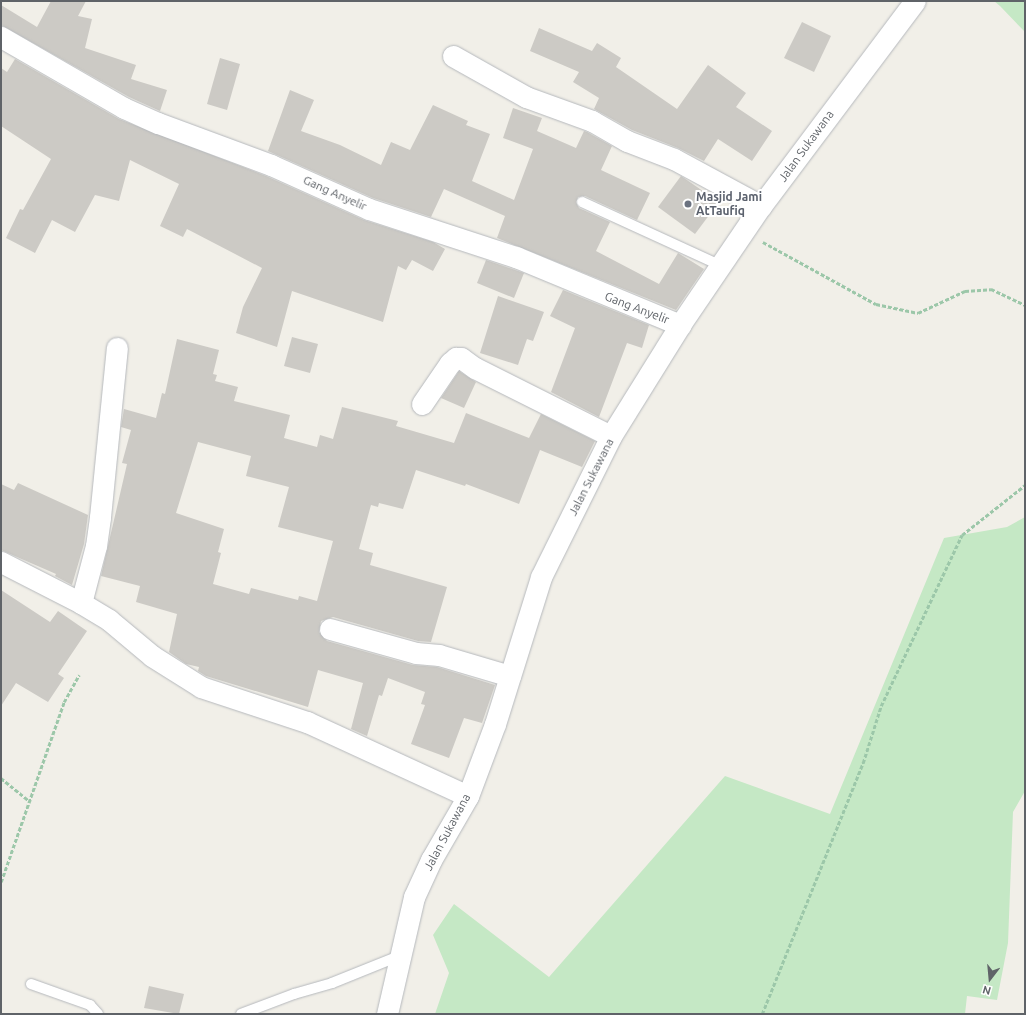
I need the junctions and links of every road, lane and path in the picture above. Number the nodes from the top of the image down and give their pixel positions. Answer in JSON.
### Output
{"nodes":[{"id":1,"x":914,"y":1,"type":"edge"},
{"id":2,"x":1,"y":37,"type":"edge"},
{"id":3,"x":453,"y":56,"type":"dead end"},
{"id":4,"x":582,"y":202,"type":"dead end"},
{"id":5,"x":762,"y":206,"type":"junction"},
{"id":6,"x":745,"y":232,"type":"junction"},
{"id":7,"x":722,"y":266,"type":"junction"},
{"id":8,"x":1025,"y":305,"type":"edge"},
{"id":9,"x":680,"y":325,"type":"junction"},
{"id":10,"x":117,"y":348,"type":"dead end"},
{"id":11,"x":422,"y":404,"type":"dead end"},
{"id":12,"x":611,"y":436,"type":"junction"},
{"id":13,"x":1025,"y":485,"type":"edge"},
{"id":14,"x":1,"y":562,"type":"edge"},
{"id":15,"x":81,"y":602,"type":"junction"},
{"id":16,"x":330,"y":629,"type":"dead end"},
{"id":17,"x":79,"y":675,"type":"dead end"},
{"id":18,"x":510,"y":676,"type":"junction"},
{"id":19,"x":1,"y":778,"type":"edge"},
{"id":20,"x":468,"y":796,"type":"junction"},
{"id":21,"x":31,"y":802,"type":"junction"},
{"id":22,"x":1,"y":882,"type":"edge"},
{"id":23,"x":400,"y":956,"type":"junction"},
{"id":24,"x":31,"y":984,"type":"dead end"},
{"id":25,"x":98,"y":1014,"type":"edge"},
{"id":26,"x":241,"y":1014,"type":"edge"},
{"id":27,"x":387,"y":1014,"type":"edge"},
{"id":28,"x":762,"y":1014,"type":"edge"}],
"edges":[{"from":1,"to":5,"type":"street","name":"Jalan Sukawana"},
{"from":2,"to":9,"type":"street","name":"Gang Anyelir"},
{"from":3,"to":5,"type":"street"},
{"from":4,"to":7,"type":"lane"},
{"from":5,"to":6,"type":"street","name":"Jalan Sukawana"},
{"from":6,"to":7,"type":"street","name":"Jalan Sukawana"},
{"from":6,"to":8,"type":"path"},
{"from":7,"to":9,"type":"street","name":"Jalan Sukawana"},
{"from":9,"to":12,"type":"street","name":"Jalan Sukawana"},
{"from":10,"to":15,"type":"street"},
{"from":11,"to":12,"type":"street"},
{"from":12,"to":18,"type":"street","name":"Jalan Sukawana"},
{"from":13,"to":28,"type":"path"},
{"from":14,"to":15,"type":"street"},
{"from":15,"to":20,"type":"street"},
{"from":16,"to":18,"type":"street"},
{"from":17,"to":21,"type":"path"},
{"from":18,"to":20,"type":"street","name":"Jalan Sukawana"},
{"from":19,"to":21,"type":"path"},
{"from":20,"to":23,"type":"street","name":"Jalan Sukawana"},
{"from":21,"to":22,"type":"path"},
{"from":23,"to":26,"type":"lane"},
{"from":23,"to":27,"type":"street","name":"Jalan Sukawana"},
{"from":24,"to":25,"type":"lane"}]}
